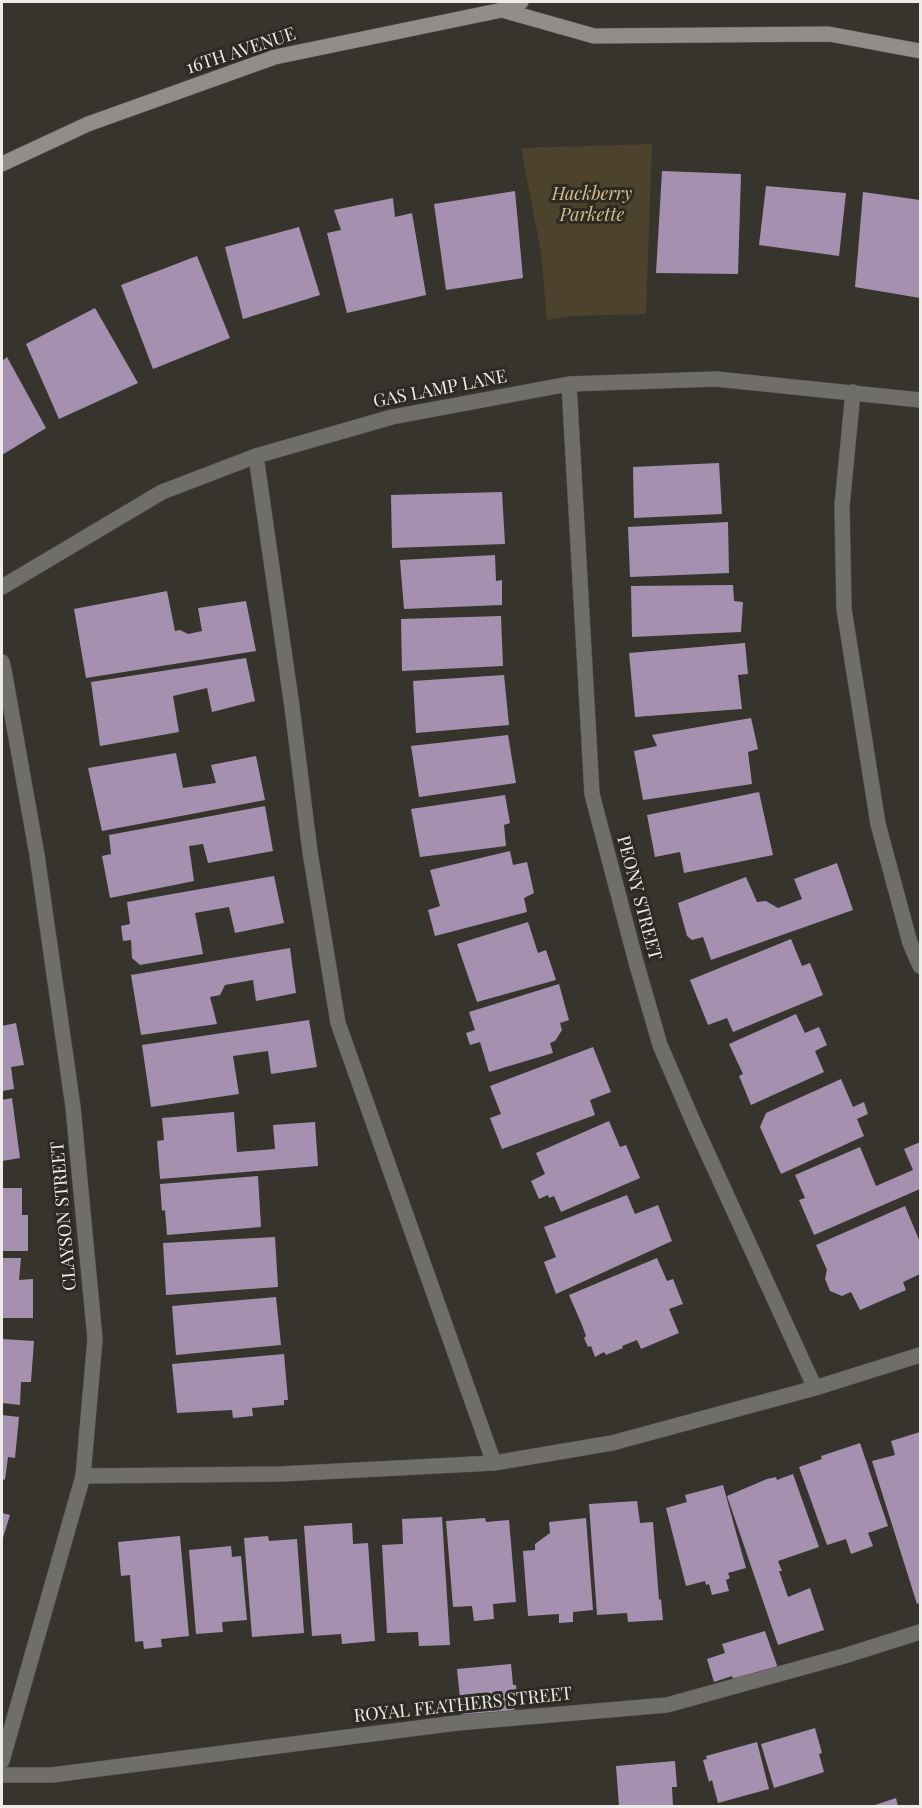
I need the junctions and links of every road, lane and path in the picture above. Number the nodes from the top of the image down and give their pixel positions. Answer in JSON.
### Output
{"nodes":[{"id":1,"x":521,"y":2,"type":"edge"},
{"id":2,"x":502,"y":10,"type":"junction"},
{"id":3,"x":921,"y":51,"type":"edge"},
{"id":4,"x":2,"y":164,"type":"edge"},
{"id":5,"x":569,"y":384,"type":"junction"},
{"id":6,"x":853,"y":392,"type":"junction"},
{"id":7,"x":921,"y":400,"type":"edge"},
{"id":8,"x":256,"y":456,"type":"junction"},
{"id":9,"x":2,"y":587,"type":"edge"},
{"id":10,"x":2,"y":662,"type":"edge"},
{"id":11,"x":921,"y":966,"type":"edge"},
{"id":12,"x":921,"y":1355,"type":"edge"},
{"id":13,"x":815,"y":1388,"type":"junction"},
{"id":14,"x":494,"y":1462,"type":"junction"},
{"id":15,"x":83,"y":1476,"type":"junction"},
{"id":16,"x":921,"y":1632,"type":"edge"},
{"id":17,"x":2,"y":1761,"type":"edge"},
{"id":18,"x":2,"y":1775,"type":"edge"}],
"edges":[{"from":1,"to":2,"type":"main road","name":"16TH AVENUE"},
{"from":2,"to":3,"type":"main road","name":"16TH AVENUE"},
{"from":2,"to":4,"type":"main road","name":"16TH AVENUE"},
{"from":5,"to":6,"type":"street","name":"GAS LAMP LANE"},
{"from":5,"to":8,"type":"street","name":"GAS LAMP LANE"},
{"from":5,"to":13,"type":"street","name":"PEONY STREET"},
{"from":6,"to":7,"type":"street","name":"GAS LAMP LANE"},
{"from":6,"to":11,"type":"street"},
{"from":8,"to":9,"type":"street","name":"GAS LAMP LANE"},
{"from":8,"to":14,"type":"street"},
{"from":10,"to":15,"type":"street","name":"CLAYSON STREET"},
{"from":12,"to":13,"type":"street"},
{"from":13,"to":14,"type":"street"},
{"from":14,"to":15,"type":"street"},
{"from":15,"to":17,"type":"street","name":"CLAYSON STREET"},
{"from":16,"to":18,"type":"street","name":"ROYAL FEATHERS STREET"}]}
